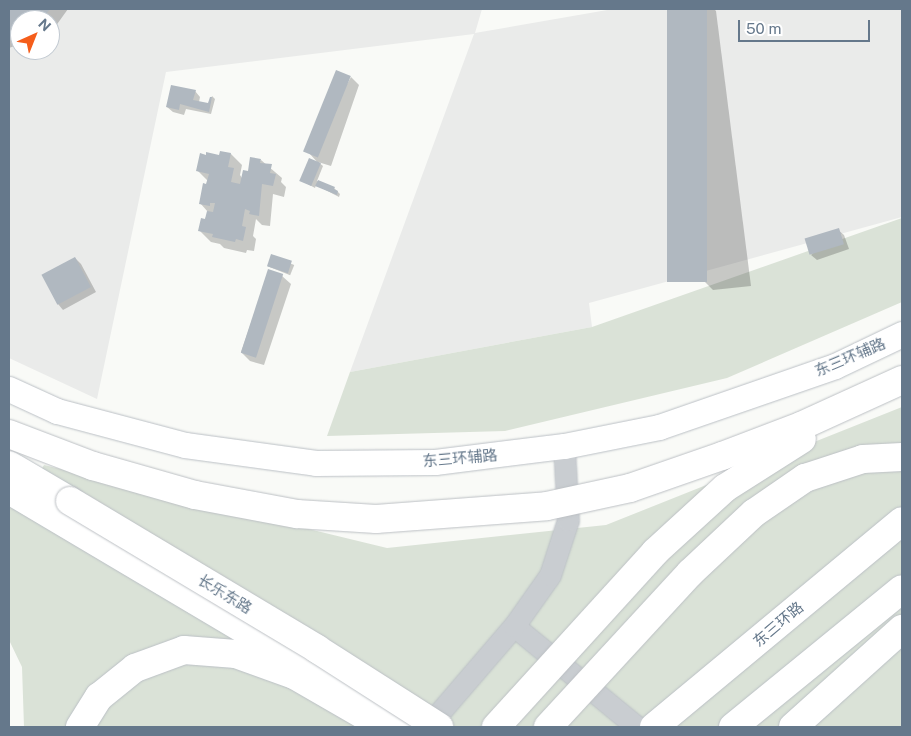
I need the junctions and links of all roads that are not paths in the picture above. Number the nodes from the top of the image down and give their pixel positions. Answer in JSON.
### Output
{"nodes":[{"id":1,"x":902,"y":334,"type":"edge"},
{"id":2,"x":902,"y":380,"type":"edge"},
{"id":3,"x":9,"y":389,"type":"edge"},
{"id":4,"x":871,"y":396,"type":"junction"},
{"id":5,"x":9,"y":434,"type":"edge"},
{"id":6,"x":564,"y":446,"type":"junction"},
{"id":7,"x":902,"y":457,"type":"edge"},
{"id":8,"x":9,"y":464,"type":"edge"},
{"id":9,"x":9,"y":490,"type":"edge"},
{"id":10,"x":902,"y":521,"type":"edge"},
{"id":11,"x":902,"y":589,"type":"edge"},
{"id":12,"x":514,"y":626,"type":"junction"},
{"id":13,"x":902,"y":630,"type":"edge"},
{"id":14,"x":80,"y":727,"type":"edge"},
{"id":15,"x":384,"y":727,"type":"edge"},
{"id":16,"x":402,"y":727,"type":"edge"},
{"id":17,"x":427,"y":727,"type":"edge"},
{"id":18,"x":439,"y":727,"type":"edge"},
{"id":19,"x":496,"y":727,"type":"edge"},
{"id":20,"x":548,"y":727,"type":"edge"},
{"id":21,"x":638,"y":727,"type":"edge"},
{"id":22,"x":654,"y":727,"type":"edge"},
{"id":23,"x":733,"y":727,"type":"edge"},
{"id":24,"x":793,"y":727,"type":"edge"}],
"edges":[{"from":1,"to":6,"type":"main road","name":"东三环辅路"},
{"from":2,"to":4,"type":"main road","bridge":true},
{"from":3,"to":6,"type":"main road","name":"东三环辅路"},
{"from":4,"to":5,"type":"main road","bridge":true},
{"from":4,"to":19,"type":"main road","bridge":true},
{"from":6,"to":12,"type":"street"},
{"from":7,"to":20,"type":"main road","bridge":true},
{"from":8,"to":18,"type":"main road","name":"长乐东路","bridge":true},
{"from":9,"to":16,"type":"main road","name":"长乐东路"},
{"from":10,"to":22,"type":"main road","name":"东三环路"},
{"from":11,"to":23,"type":"main road"},
{"from":12,"to":17,"type":"street"},
{"from":12,"to":21,"type":"street"},
{"from":13,"to":24,"type":"main road"},
{"from":14,"to":15,"type":"main road"}]}
